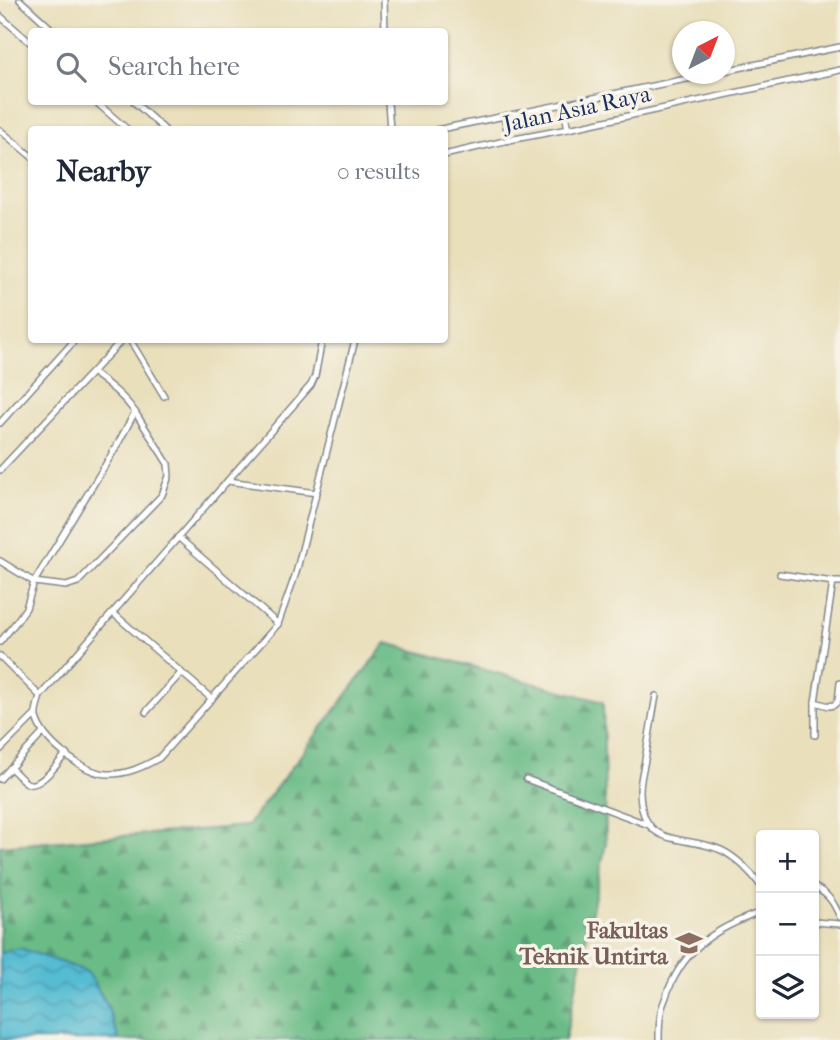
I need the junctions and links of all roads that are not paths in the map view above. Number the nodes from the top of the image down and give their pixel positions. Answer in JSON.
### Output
{"nodes":[{"id":1,"x":20,"y":0,"type":"edge"},
{"id":2,"x":384,"y":0,"type":"edge"},
{"id":3,"x":0,"y":16,"type":"edge"},
{"id":4,"x":51,"y":28,"type":"edge"},
{"id":5,"x":385,"y":28,"type":"edge"},
{"id":6,"x":28,"y":40,"type":"edge"},
{"id":7,"x":840,"y":47,"type":"edge"},
{"id":8,"x":735,"y":69,"type":"edge"},
{"id":9,"x":838,"y":71,"type":"edge"},
{"id":10,"x":672,"y":82,"type":"edge"},
{"id":11,"x":563,"y":104,"type":"junction"},
{"id":12,"x":99,"y":105,"type":"edge"},
{"id":13,"x":137,"y":105,"type":"edge"},
{"id":14,"x":388,"y":105,"type":"edge"},
{"id":15,"x":504,"y":116,"type":"junction"},
{"id":16,"x":123,"y":126,"type":"edge"},
{"id":17,"x":161,"y":126,"type":"edge"},
{"id":18,"x":390,"y":126,"type":"edge"},
{"id":19,"x":448,"y":128,"type":"edge"},
{"id":20,"x":568,"y":129,"type":"junction"},
{"id":21,"x":0,"y":130,"type":"edge"},
{"id":22,"x":509,"y":140,"type":"junction"},
{"id":23,"x":28,"y":154,"type":"edge"},
{"id":24,"x":448,"y":154,"type":"edge"},
{"id":25,"x":72,"y":343,"type":"edge"},
{"id":26,"x":119,"y":343,"type":"edge"},
{"id":27,"x":132,"y":343,"type":"edge"},
{"id":28,"x":321,"y":343,"type":"edge"},
{"id":29,"x":354,"y":343,"type":"edge"},
{"id":30,"x":93,"y":373,"type":"junction"},
{"id":31,"x":164,"y":396,"type":"dead end"},
{"id":32,"x":135,"y":412,"type":"junction"},
{"id":33,"x":0,"y":423,"type":"edge"},
{"id":34,"x":0,"y":470,"type":"edge"},
{"id":35,"x":228,"y":481,"type":"junction"},
{"id":36,"x":317,"y":493,"type":"junction"},
{"id":37,"x":177,"y":537,"type":"junction"},
{"id":38,"x":0,"y":561,"type":"edge"},
{"id":39,"x":780,"y":574,"type":"dead end"},
{"id":40,"x":34,"y":582,"type":"junction"},
{"id":41,"x":833,"y":582,"type":"junction"},
{"id":42,"x":840,"y":582,"type":"edge"},
{"id":43,"x":113,"y":612,"type":"junction"},
{"id":44,"x":278,"y":624,"type":"junction"},
{"id":45,"x":0,"y":642,"type":"edge"},
{"id":46,"x":0,"y":656,"type":"edge"},
{"id":47,"x":181,"y":673,"type":"junction"},
{"id":48,"x":840,"y":684,"type":"edge"},
{"id":49,"x":40,"y":696,"type":"junction"},
{"id":50,"x":656,"y":696,"type":"dead end"},
{"id":51,"x":212,"y":699,"type":"junction"},
{"id":52,"x":815,"y":702,"type":"junction"},
{"id":53,"x":146,"y":712,"type":"dead end"},
{"id":54,"x":35,"y":715,"type":"junction"},
{"id":55,"x":43,"y":733,"type":"junction"},
{"id":56,"x":815,"y":735,"type":"dead end"},
{"id":57,"x":0,"y":750,"type":"edge"},
{"id":58,"x":66,"y":754,"type":"junction"},
{"id":59,"x":10,"y":768,"type":"junction"},
{"id":60,"x":0,"y":779,"type":"edge"},
{"id":61,"x":526,"y":779,"type":"dead end"},
{"id":62,"x":649,"y":825,"type":"junction"},
{"id":63,"x":756,"y":881,"type":"edge"},
{"id":64,"x":819,"y":889,"type":"edge"},
{"id":65,"x":756,"y":914,"type":"edge"},
{"id":66,"x":840,"y":917,"type":"edge"},
{"id":67,"x":819,"y":922,"type":"edge"},
{"id":68,"x":840,"y":924,"type":"edge"},
{"id":69,"x":659,"y":1040,"type":"edge"}],
"edges":[{"from":1,"to":4,"type":"lane"},
{"from":2,"to":5,"type":"lane"},
{"from":3,"to":6,"type":"lane"},
{"from":7,"to":8,"type":"lane"},
{"from":9,"to":20,"type":"lane","name":"Jalan Asia Raya"},
{"from":10,"to":11,"type":"lane","name":"Jalan Asia Raya"},
{"from":11,"to":15,"type":"lane","name":"Jalan Asia Raya"},
{"from":11,"to":20,"type":"lane"},
{"from":12,"to":16,"type":"lane"},
{"from":13,"to":17,"type":"lane"},
{"from":14,"to":18,"type":"lane"},
{"from":15,"to":19,"type":"lane","name":"Jalan Asia Raya"},
{"from":15,"to":22,"type":"lane"},
{"from":20,"to":22,"type":"lane","name":"Jalan Asia Raya"},
{"from":21,"to":23,"type":"lane"},
{"from":22,"to":24,"type":"lane","name":"Jalan Asia Raya"},
{"from":25,"to":33,"type":"lane"},
{"from":26,"to":30,"type":"lane"},
{"from":27,"to":31,"type":"lane"},
{"from":28,"to":35,"type":"lane"},
{"from":29,"to":36,"type":"lane"},
{"from":30,"to":32,"type":"lane"},
{"from":30,"to":34,"type":"lane"},
{"from":32,"to":40,"type":"lane"},
{"from":32,"to":40,"type":"lane"},
{"from":35,"to":36,"type":"lane"},
{"from":35,"to":37,"type":"lane"},
{"from":36,"to":44,"type":"lane"},
{"from":37,"to":43,"type":"lane"},
{"from":37,"to":44,"type":"lane"},
{"from":38,"to":40,"type":"lane"},
{"from":39,"to":41,"type":"lane"},
{"from":40,"to":45,"type":"lane"},
{"from":41,"to":42,"type":"lane"},
{"from":41,"to":52,"type":"lane"},
{"from":43,"to":47,"type":"lane"},
{"from":43,"to":49,"type":"lane"},
{"from":44,"to":51,"type":"lane"},
{"from":46,"to":49,"type":"lane"},
{"from":47,"to":51,"type":"lane"},
{"from":47,"to":53,"type":"lane"},
{"from":48,"to":52,"type":"lane"},
{"from":49,"to":54,"type":"lane"},
{"from":50,"to":62,"type":"lane"},
{"from":51,"to":58,"type":"lane"},
{"from":52,"to":56,"type":"lane"},
{"from":54,"to":55,"type":"lane"},
{"from":54,"to":57,"type":"lane"},
{"from":55,"to":58,"type":"lane"},
{"from":55,"to":59,"type":"lane"},
{"from":58,"to":59,"type":"lane"},
{"from":59,"to":60,"type":"lane"},
{"from":61,"to":62,"type":"lane"},
{"from":62,"to":63,"type":"lane"},
{"from":64,"to":66,"type":"lane"},
{"from":65,"to":69,"type":"lane"},
{"from":67,"to":68,"type":"lane"}]}
